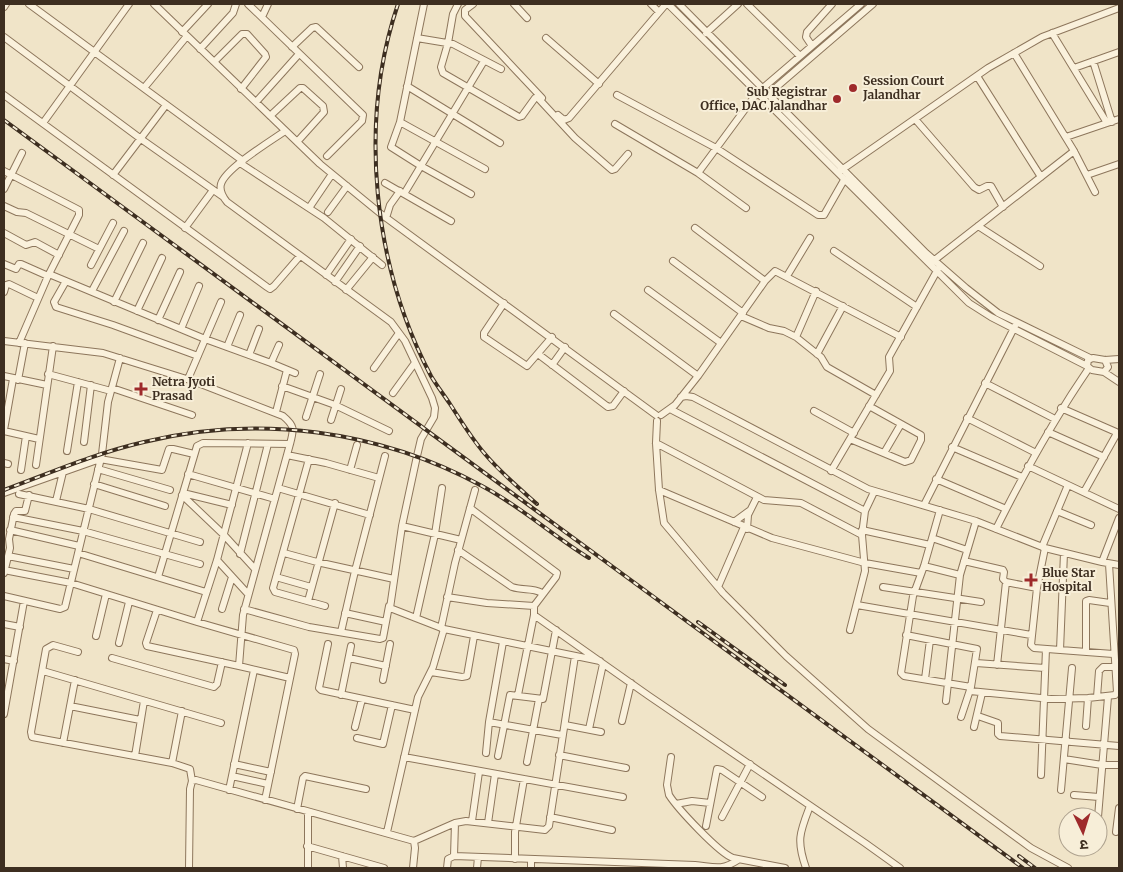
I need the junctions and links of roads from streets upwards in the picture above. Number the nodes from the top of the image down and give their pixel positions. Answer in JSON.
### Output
{"nodes":[{"id":1,"x":6,"y":4,"type":"edge"},
{"id":2,"x":29,"y":4,"type":"edge"},
{"id":3,"x":129,"y":4,"type":"edge"},
{"id":4,"x":154,"y":4,"type":"edge"},
{"id":5,"x":208,"y":4,"type":"edge"},
{"id":6,"x":236,"y":4,"type":"edge"},
{"id":7,"x":248,"y":4,"type":"edge"},
{"id":8,"x":268,"y":4,"type":"edge"},
{"id":9,"x":424,"y":4,"type":"edge"},
{"id":10,"x":458,"y":4,"type":"edge"},
{"id":11,"x":473,"y":4,"type":"edge"},
{"id":12,"x":514,"y":4,"type":"edge"},
{"id":13,"x":651,"y":4,"type":"edge"},
{"id":14,"x":667,"y":4,"type":"edge"},
{"id":15,"x":680,"y":4,"type":"edge"},
{"id":16,"x":738,"y":4,"type":"edge"},
{"id":17,"x":747,"y":4,"type":"edge"},
{"id":18,"x":832,"y":4,"type":"edge"},
{"id":19,"x":861,"y":4,"type":"edge"},
{"id":20,"x":873,"y":4,"type":"edge"},
{"id":21,"x":4,"y":7,"type":"edge"},
{"id":22,"x":1119,"y":8,"type":"edge"},
{"id":23,"x":659,"y":12,"type":"junction"},
{"id":24,"x":262,"y":17,"type":"junction"},
{"id":25,"x":527,"y":18,"type":"dead end"},
{"id":26,"x":708,"y":32,"type":"junction"},
{"id":27,"x":835,"y":32,"type":"junction"},
{"id":28,"x":1052,"y":33,"type":"junction"},
{"id":29,"x":184,"y":34,"type":"junction"},
{"id":30,"x":4,"y":37,"type":"edge"},
{"id":31,"x":702,"y":37,"type":"junction"},
{"id":32,"x":416,"y":38,"type":"junction"},
{"id":33,"x":546,"y":38,"type":"dead end"},
{"id":34,"x":448,"y":43,"type":"junction"},
{"id":35,"x":812,"y":46,"type":"junction"},
{"id":36,"x":292,"y":47,"type":"junction"},
{"id":37,"x":200,"y":49,"type":"junction"},
{"id":38,"x":94,"y":52,"type":"junction"},
{"id":39,"x":1119,"y":52,"type":"edge"},
{"id":40,"x":1014,"y":53,"type":"junction"},
{"id":41,"x":299,"y":54,"type":"junction"},
{"id":42,"x":800,"y":56,"type":"junction"},
{"id":43,"x":484,"y":61,"type":"junction"},
{"id":44,"x":1093,"y":61,"type":"junction"},
{"id":45,"x":214,"y":62,"type":"junction"},
{"id":46,"x":359,"y":68,"type":"dead end"},
{"id":47,"x":1074,"y":68,"type":"junction"},
{"id":48,"x":501,"y":69,"type":"dead end"},
{"id":49,"x":976,"y":76,"type":"junction"},
{"id":50,"x":600,"y":84,"type":"junction"},
{"id":51,"x":69,"y":86,"type":"junction"},
{"id":52,"x":407,"y":86,"type":"junction"},
{"id":53,"x":144,"y":88,"type":"junction"},
{"id":54,"x":241,"y":88,"type":"junction"},
{"id":55,"x":468,"y":88,"type":"junction"},
{"id":56,"x":763,"y":88,"type":"junction"},
{"id":57,"x":757,"y":93,"type":"junction"},
{"id":58,"x":4,"y":94,"type":"edge"},
{"id":59,"x":769,"y":94,"type":"junction"},
{"id":60,"x":617,"y":95,"type":"dead end"},
{"id":61,"x":763,"y":99,"type":"junction"},
{"id":62,"x":256,"y":102,"type":"junction"},
{"id":63,"x":166,"y":105,"type":"junction"},
{"id":64,"x":452,"y":114,"type":"junction"},
{"id":65,"x":270,"y":116,"type":"junction"},
{"id":66,"x":914,"y":119,"type":"junction"},
{"id":67,"x":1119,"y":119,"type":"edge"},
{"id":68,"x":400,"y":122,"type":"junction"},
{"id":69,"x":1110,"y":122,"type":"junction"},
{"id":70,"x":43,"y":123,"type":"junction"},
{"id":71,"x":614,"y":124,"type":"dead end"},
{"id":72,"x":286,"y":131,"type":"junction"},
{"id":73,"x":1066,"y":137,"type":"junction"},
{"id":74,"x":141,"y":139,"type":"junction"},
{"id":75,"x":435,"y":141,"type":"junction"},
{"id":76,"x":297,"y":142,"type":"junction"},
{"id":77,"x":500,"y":143,"type":"dead end"},
{"id":78,"x":716,"y":148,"type":"junction"},
{"id":79,"x":1074,"y":150,"type":"junction"},
{"id":80,"x":22,"y":153,"type":"dead end"},
{"id":81,"x":628,"y":154,"type":"dead end"},
{"id":82,"x":327,"y":156,"type":"dead end"},
{"id":83,"x":242,"y":162,"type":"junction"},
{"id":84,"x":1119,"y":164,"type":"edge"},
{"id":85,"x":420,"y":166,"type":"junction"},
{"id":86,"x":485,"y":169,"type":"dead end"},
{"id":87,"x":844,"y":169,"type":"junction"},
{"id":88,"x":4,"y":171,"type":"edge"},
{"id":89,"x":698,"y":173,"type":"junction"},
{"id":90,"x":837,"y":173,"type":"junction"},
{"id":91,"x":332,"y":174,"type":"junction"},
{"id":92,"x":113,"y":175,"type":"junction"},
{"id":93,"x":1087,"y":175,"type":"junction"},
{"id":94,"x":11,"y":176,"type":"junction"},
{"id":95,"x":1041,"y":176,"type":"junction"},
{"id":96,"x":844,"y":180,"type":"junction"},
{"id":97,"x":385,"y":183,"type":"dead end"},
{"id":98,"x":347,"y":186,"type":"junction"},
{"id":99,"x":4,"y":189,"type":"edge"},
{"id":100,"x":213,"y":190,"type":"junction"},
{"id":101,"x":1095,"y":192,"type":"dead end"},
{"id":102,"x":402,"y":193,"type":"junction"},
{"id":103,"x":471,"y":194,"type":"dead end"},
{"id":104,"x":222,"y":196,"type":"junction"},
{"id":105,"x":4,"y":206,"type":"edge"},
{"id":106,"x":1003,"y":206,"type":"junction"},
{"id":107,"x":309,"y":208,"type":"junction"},
{"id":108,"x":746,"y":208,"type":"dead end"},
{"id":109,"x":328,"y":212,"type":"dead end"},
{"id":110,"x":386,"y":218,"type":"junction"},
{"id":111,"x":451,"y":220,"type":"dead end"},
{"id":112,"x":113,"y":222,"type":"dead end"},
{"id":113,"x":978,"y":226,"type":"junction"},
{"id":114,"x":185,"y":228,"type":"junction"},
{"id":115,"x":695,"y":228,"type":"dead end"},
{"id":116,"x":124,"y":230,"type":"dead end"},
{"id":117,"x":4,"y":233,"type":"edge"},
{"id":118,"x":70,"y":234,"type":"junction"},
{"id":119,"x":810,"y":238,"type":"dead end"},
{"id":120,"x":351,"y":239,"type":"junction"},
{"id":121,"x":143,"y":243,"type":"dead end"},
{"id":122,"x":360,"y":246,"type":"junction"},
{"id":123,"x":99,"y":249,"type":"junction"},
{"id":124,"x":834,"y":251,"type":"dead end"},
{"id":125,"x":59,"y":255,"type":"junction"},
{"id":126,"x":300,"y":256,"type":"junction"},
{"id":127,"x":373,"y":257,"type":"junction"},
{"id":128,"x":162,"y":258,"type":"dead end"},
{"id":129,"x":673,"y":261,"type":"dead end"},
{"id":130,"x":932,"y":262,"type":"junction"},
{"id":131,"x":4,"y":264,"type":"edge"},
{"id":132,"x":91,"y":265,"type":"dead end"},
{"id":133,"x":382,"y":265,"type":"dead end"},
{"id":134,"x":941,"y":266,"type":"junction"},
{"id":135,"x":1040,"y":266,"type":"dead end"},
{"id":136,"x":180,"y":272,"type":"dead end"},
{"id":137,"x":936,"y":272,"type":"junction"},
{"id":138,"x":49,"y":275,"type":"junction"},
{"id":139,"x":326,"y":275,"type":"junction"},
{"id":140,"x":787,"y":276,"type":"junction"},
{"id":141,"x":66,"y":281,"type":"junction"},
{"id":142,"x":765,"y":281,"type":"junction"},
{"id":143,"x":335,"y":282,"type":"junction"},
{"id":144,"x":199,"y":286,"type":"dead end"},
{"id":145,"x":346,"y":290,"type":"junction"},
{"id":146,"x":648,"y":290,"type":"dead end"},
{"id":147,"x":92,"y":291,"type":"junction"},
{"id":148,"x":816,"y":291,"type":"junction"},
{"id":149,"x":4,"y":292,"type":"edge"},
{"id":150,"x":38,"y":298,"type":"junction"},
{"id":151,"x":114,"y":302,"type":"junction"},
{"id":152,"x":221,"y":302,"type":"dead end"},
{"id":153,"x":504,"y":303,"type":"junction"},
{"id":154,"x":843,"y":306,"type":"junction"},
{"id":155,"x":917,"y":307,"type":"junction"},
{"id":156,"x":137,"y":311,"type":"junction"},
{"id":157,"x":614,"y":314,"type":"dead end"},
{"id":158,"x":742,"y":314,"type":"junction"},
{"id":159,"x":240,"y":315,"type":"dead end"},
{"id":160,"x":158,"y":320,"type":"junction"},
{"id":161,"x":1015,"y":325,"type":"junction"},
{"id":162,"x":260,"y":329,"type":"dead end"},
{"id":163,"x":181,"y":330,"type":"junction"},
{"id":164,"x":399,"y":333,"type":"junction"},
{"id":165,"x":552,"y":337,"type":"junction"},
{"id":166,"x":796,"y":337,"type":"junction"},
{"id":167,"x":901,"y":337,"type":"junction"},
{"id":168,"x":205,"y":339,"type":"junction"},
{"id":169,"x":4,"y":341,"type":"edge"},
{"id":170,"x":22,"y":343,"type":"junction"},
{"id":171,"x":721,"y":343,"type":"junction"},
{"id":172,"x":279,"y":344,"type":"dead end"},
{"id":173,"x":53,"y":346,"type":"junction"},
{"id":174,"x":227,"y":347,"type":"junction"},
{"id":175,"x":565,"y":347,"type":"junction"},
{"id":176,"x":538,"y":354,"type":"junction"},
{"id":177,"x":817,"y":354,"type":"junction"},
{"id":178,"x":249,"y":355,"type":"junction"},
{"id":179,"x":198,"y":356,"type":"junction"},
{"id":180,"x":120,"y":358,"type":"junction"},
{"id":181,"x":1090,"y":358,"type":"junction"},
{"id":182,"x":1119,"y":359,"type":"edge"},
{"id":183,"x":1105,"y":360,"type":"junction"},
{"id":184,"x":272,"y":363,"type":"junction"},
{"id":185,"x":414,"y":364,"type":"junction"},
{"id":186,"x":552,"y":365,"type":"junction"},
{"id":187,"x":1088,"y":367,"type":"junction"},
{"id":188,"x":374,"y":368,"type":"dead end"},
{"id":189,"x":287,"y":370,"type":"junction"},
{"id":190,"x":1104,"y":372,"type":"junction"},
{"id":191,"x":295,"y":373,"type":"dead end"},
{"id":192,"x":48,"y":374,"type":"junction"},
{"id":193,"x":320,"y":374,"type":"dead end"},
{"id":194,"x":4,"y":376,"type":"edge"},
{"id":195,"x":698,"y":376,"type":"junction"},
{"id":196,"x":15,"y":379,"type":"junction"},
{"id":197,"x":188,"y":379,"type":"junction"},
{"id":198,"x":78,"y":382,"type":"junction"},
{"id":199,"x":1119,"y":382,"type":"edge"},
{"id":200,"x":985,"y":383,"type":"junction"},
{"id":201,"x":47,"y":385,"type":"junction"},
{"id":202,"x":91,"y":385,"type":"junction"},
{"id":203,"x":282,"y":386,"type":"junction"},
{"id":204,"x":112,"y":389,"type":"junction"},
{"id":205,"x":341,"y":389,"type":"dead end"},
{"id":206,"x":624,"y":391,"type":"junction"},
{"id":207,"x":393,"y":393,"type":"dead end"},
{"id":208,"x":876,"y":395,"type":"junction"},
{"id":209,"x":313,"y":396,"type":"junction"},
{"id":210,"x":681,"y":398,"type":"junction"},
{"id":211,"x":335,"y":405,"type":"junction"},
{"id":212,"x":870,"y":406,"type":"junction"},
{"id":213,"x":1062,"y":408,"type":"junction"},
{"id":214,"x":670,"y":409,"type":"junction"},
{"id":215,"x":814,"y":411,"type":"dead end"},
{"id":216,"x":276,"y":412,"type":"junction"},
{"id":217,"x":192,"y":415,"type":"dead end"},
{"id":218,"x":306,"y":417,"type":"dead end"},
{"id":219,"x":658,"y":417,"type":"junction"},
{"id":220,"x":967,"y":418,"type":"junction"},
{"id":221,"x":1055,"y":419,"type":"junction"},
{"id":222,"x":332,"y":420,"type":"dead end"},
{"id":223,"x":901,"y":424,"type":"junction"},
{"id":224,"x":4,"y":430,"type":"edge"},
{"id":225,"x":390,"y":431,"type":"dead end"},
{"id":226,"x":1048,"y":432,"type":"junction"},
{"id":227,"x":26,"y":436,"type":"junction"},
{"id":228,"x":852,"y":436,"type":"junction"},
{"id":229,"x":39,"y":439,"type":"junction"},
{"id":230,"x":84,"y":442,"type":"dead end"},
{"id":231,"x":248,"y":443,"type":"junction"},
{"id":232,"x":656,"y":443,"type":"junction"},
{"id":233,"x":268,"y":444,"type":"junction"},
{"id":234,"x":290,"y":444,"type":"junction"},
{"id":235,"x":357,"y":445,"type":"dead end"},
{"id":236,"x":952,"y":447,"type":"junction"},
{"id":237,"x":67,"y":451,"type":"dead end"},
{"id":238,"x":884,"y":453,"type":"junction"},
{"id":239,"x":1036,"y":453,"type":"junction"},
{"id":240,"x":194,"y":454,"type":"junction"},
{"id":241,"x":287,"y":455,"type":"junction"},
{"id":242,"x":385,"y":456,"type":"dead end"},
{"id":243,"x":1104,"y":457,"type":"junction"},
{"id":244,"x":100,"y":459,"type":"junction"},
{"id":245,"x":309,"y":459,"type":"junction"},
{"id":246,"x":36,"y":465,"type":"dead end"},
{"id":247,"x":1028,"y":466,"type":"junction"},
{"id":248,"x":98,"y":469,"type":"junction"},
{"id":249,"x":21,"y":470,"type":"dead end"},
{"id":250,"x":350,"y":470,"type":"junction"},
{"id":251,"x":831,"y":471,"type":"junction"},
{"id":252,"x":63,"y":472,"type":"junction"},
{"id":253,"x":188,"y":474,"type":"junction"},
{"id":254,"x":1022,"y":477,"type":"junction"},
{"id":255,"x":379,"y":478,"type":"junction"},
{"id":256,"x":936,"y":479,"type":"junction"},
{"id":257,"x":94,"y":484,"type":"junction"},
{"id":258,"x":1068,"y":485,"type":"junction"},
{"id":259,"x":236,"y":487,"type":"junction"},
{"id":260,"x":278,"y":488,"type":"junction"},
{"id":261,"x":442,"y":488,"type":"dead end"},
{"id":262,"x":170,"y":490,"type":"dead end"},
{"id":263,"x":475,"y":490,"type":"dead end"},
{"id":264,"x":659,"y":490,"type":"junction"},
{"id":265,"x":874,"y":492,"type":"junction"},
{"id":266,"x":1084,"y":492,"type":"junction"},
{"id":267,"x":4,"y":493,"type":"edge"},
{"id":268,"x":255,"y":493,"type":"junction"},
{"id":269,"x":19,"y":494,"type":"dead end"},
{"id":270,"x":182,"y":494,"type":"junction"},
{"id":271,"x":299,"y":494,"type":"junction"},
{"id":272,"x":30,"y":495,"type":"junction"},
{"id":273,"x":757,"y":497,"type":"junction"},
{"id":274,"x":275,"y":498,"type":"junction"},
{"id":275,"x":56,"y":501,"type":"junction"},
{"id":276,"x":334,"y":504,"type":"junction"},
{"id":277,"x":924,"y":504,"type":"junction"},
{"id":278,"x":165,"y":506,"type":"dead end"},
{"id":279,"x":232,"y":506,"type":"junction"},
{"id":280,"x":89,"y":508,"type":"junction"},
{"id":281,"x":470,"y":508,"type":"junction"},
{"id":282,"x":1006,"y":509,"type":"junction"},
{"id":283,"x":1119,"y":509,"type":"edge"},
{"id":284,"x":750,"y":510,"type":"junction"},
{"id":285,"x":940,"y":510,"type":"junction"},
{"id":286,"x":865,"y":511,"type":"junction"},
{"id":287,"x":1057,"y":511,"type":"junction"},
{"id":288,"x":370,"y":515,"type":"junction"},
{"id":289,"x":13,"y":518,"type":"junction"},
{"id":290,"x":976,"y":521,"type":"junction"},
{"id":291,"x":734,"y":522,"type":"junction"},
{"id":292,"x":1118,"y":522,"type":"edge"},
{"id":293,"x":1092,"y":525,"type":"dead end"},
{"id":294,"x":402,"y":526,"type":"junction"},
{"id":295,"x":746,"y":528,"type":"junction"},
{"id":296,"x":996,"y":529,"type":"junction"},
{"id":297,"x":10,"y":530,"type":"junction"},
{"id":298,"x":83,"y":531,"type":"junction"},
{"id":299,"x":862,"y":532,"type":"junction"},
{"id":300,"x":171,"y":534,"type":"junction"},
{"id":301,"x":435,"y":534,"type":"junction"},
{"id":302,"x":224,"y":535,"type":"junction"},
{"id":303,"x":461,"y":540,"type":"junction"},
{"id":304,"x":931,"y":541,"type":"junction"},
{"id":305,"x":200,"y":542,"type":"dead end"},
{"id":306,"x":1044,"y":547,"type":"junction"},
{"id":307,"x":79,"y":549,"type":"junction"},
{"id":308,"x":458,"y":550,"type":"junction"},
{"id":309,"x":967,"y":550,"type":"junction"},
{"id":310,"x":284,"y":553,"type":"junction"},
{"id":311,"x":1064,"y":553,"type":"junction"},
{"id":312,"x":165,"y":554,"type":"junction"},
{"id":313,"x":240,"y":554,"type":"junction"},
{"id":314,"x":8,"y":556,"type":"junction"},
{"id":315,"x":217,"y":560,"type":"junction"},
{"id":316,"x":964,"y":561,"type":"junction"},
{"id":317,"x":317,"y":562,"type":"junction"},
{"id":318,"x":865,"y":563,"type":"junction"},
{"id":319,"x":1105,"y":563,"type":"junction"},
{"id":320,"x":200,"y":564,"type":"dead end"},
{"id":321,"x":1119,"y":565,"type":"edge"},
{"id":322,"x":924,"y":566,"type":"junction"},
{"id":323,"x":74,"y":569,"type":"junction"},
{"id":324,"x":255,"y":569,"type":"junction"},
{"id":325,"x":355,"y":571,"type":"junction"},
{"id":326,"x":4,"y":572,"type":"edge"},
{"id":327,"x":921,"y":573,"type":"junction"},
{"id":328,"x":960,"y":575,"type":"junction"},
{"id":329,"x":158,"y":577,"type":"junction"},
{"id":330,"x":232,"y":577,"type":"junction"},
{"id":331,"x":276,"y":577,"type":"junction"},
{"id":332,"x":394,"y":579,"type":"junction"},
{"id":333,"x":1006,"y":582,"type":"junction"},
{"id":334,"x":71,"y":583,"type":"junction"},
{"id":335,"x":311,"y":587,"type":"junction"},
{"id":336,"x":718,"y":587,"type":"junction"},
{"id":337,"x":884,"y":587,"type":"dead end"},
{"id":338,"x":1037,"y":588,"type":"junction"},
{"id":339,"x":206,"y":592,"type":"junction"},
{"id":340,"x":914,"y":592,"type":"junction"},
{"id":341,"x":542,"y":593,"type":"junction"},
{"id":342,"x":106,"y":594,"type":"junction"},
{"id":343,"x":248,"y":594,"type":"junction"},
{"id":344,"x":4,"y":596,"type":"edge"},
{"id":345,"x":447,"y":597,"type":"junction"},
{"id":346,"x":957,"y":599,"type":"junction"},
{"id":347,"x":24,"y":601,"type":"junction"},
{"id":348,"x":308,"y":601,"type":"junction"},
{"id":349,"x":129,"y":602,"type":"junction"},
{"id":350,"x":981,"y":602,"type":"dead end"},
{"id":351,"x":1110,"y":603,"type":"junction"},
{"id":352,"x":857,"y":604,"type":"junction"},
{"id":353,"x":325,"y":606,"type":"dead end"},
{"id":354,"x":389,"y":606,"type":"junction"},
{"id":355,"x":534,"y":606,"type":"junction"},
{"id":356,"x":222,"y":609,"type":"dead end"},
{"id":357,"x":244,"y":609,"type":"junction"},
{"id":358,"x":157,"y":610,"type":"junction"},
{"id":359,"x":345,"y":613,"type":"junction"},
{"id":360,"x":910,"y":614,"type":"junction"},
{"id":361,"x":534,"y":615,"type":"junction"},
{"id":362,"x":416,"y":618,"type":"junction"},
{"id":363,"x":197,"y":622,"type":"junction"},
{"id":364,"x":386,"y":622,"type":"junction"},
{"id":365,"x":955,"y":622,"type":"junction"},
{"id":366,"x":4,"y":624,"type":"edge"},
{"id":367,"x":20,"y":627,"type":"junction"},
{"id":368,"x":442,"y":629,"type":"junction"},
{"id":369,"x":556,"y":630,"type":"junction"},
{"id":370,"x":850,"y":630,"type":"dead end"},
{"id":371,"x":1002,"y":630,"type":"junction"},
{"id":372,"x":341,"y":632,"type":"junction"},
{"id":373,"x":242,"y":634,"type":"junction"},
{"id":374,"x":1031,"y":634,"type":"junction"},
{"id":375,"x":906,"y":635,"type":"junction"},
{"id":376,"x":96,"y":636,"type":"dead end"},
{"id":377,"x":474,"y":636,"type":"junction"},
{"id":378,"x":930,"y":640,"type":"junction"},
{"id":379,"x":503,"y":642,"type":"junction"},
{"id":380,"x":119,"y":643,"type":"dead end"},
{"id":381,"x":328,"y":644,"type":"dead end"},
{"id":382,"x":390,"y":644,"type":"dead end"},
{"id":383,"x":952,"y":644,"type":"junction"},
{"id":384,"x":352,"y":646,"type":"dead end"},
{"id":385,"x":528,"y":647,"type":"junction"},
{"id":386,"x":1046,"y":649,"type":"junction"},
{"id":387,"x":1060,"y":650,"type":"junction"},
{"id":388,"x":78,"y":652,"type":"dead end"},
{"id":389,"x":552,"y":652,"type":"junction"},
{"id":390,"x":1086,"y":652,"type":"junction"},
{"id":391,"x":1113,"y":654,"type":"junction"},
{"id":392,"x":575,"y":656,"type":"junction"},
{"id":393,"x":112,"y":658,"type":"dead end"},
{"id":394,"x":349,"y":658,"type":"junction"},
{"id":395,"x":4,"y":659,"type":"edge"},
{"id":396,"x":14,"y":661,"type":"junction"},
{"id":397,"x":222,"y":662,"type":"junction"},
{"id":398,"x":601,"y":662,"type":"junction"},
{"id":399,"x":976,"y":663,"type":"junction"},
{"id":400,"x":997,"y":665,"type":"junction"},
{"id":401,"x":239,"y":666,"type":"junction"},
{"id":402,"x":386,"y":666,"type":"junction"},
{"id":403,"x":1045,"y":668,"type":"junction"},
{"id":404,"x":1072,"y":668,"type":"dead end"},
{"id":405,"x":254,"y":670,"type":"junction"},
{"id":406,"x":43,"y":671,"type":"junction"},
{"id":407,"x":1116,"y":671,"type":"edge"},
{"id":408,"x":431,"y":672,"type":"junction"},
{"id":409,"x":290,"y":678,"type":"junction"},
{"id":410,"x":925,"y":679,"type":"junction"},
{"id":411,"x":74,"y":680,"type":"junction"},
{"id":412,"x":384,"y":680,"type":"dead end"},
{"id":413,"x":631,"y":683,"type":"junction"},
{"id":414,"x":948,"y":683,"type":"junction"},
{"id":415,"x":970,"y":689,"type":"junction"},
{"id":416,"x":982,"y":693,"type":"junction"},
{"id":417,"x":341,"y":695,"type":"junction"},
{"id":418,"x":5,"y":696,"type":"edge"},
{"id":419,"x":518,"y":696,"type":"junction"},
{"id":420,"x":1108,"y":697,"type":"junction"},
{"id":421,"x":1043,"y":698,"type":"junction"},
{"id":422,"x":1088,"y":698,"type":"junction"},
{"id":423,"x":1097,"y":698,"type":"junction"},
{"id":424,"x":362,"y":699,"type":"junction"},
{"id":425,"x":539,"y":699,"type":"junction"},
{"id":426,"x":1069,"y":699,"type":"junction"},
{"id":427,"x":144,"y":701,"type":"junction"},
{"id":428,"x":946,"y":701,"type":"dead end"},
{"id":429,"x":392,"y":705,"type":"junction"},
{"id":430,"x":70,"y":706,"type":"junction"},
{"id":431,"x":415,"y":710,"type":"junction"},
{"id":432,"x":182,"y":712,"type":"junction"},
{"id":433,"x":4,"y":714,"type":"edge"},
{"id":434,"x":978,"y":716,"type":"junction"},
{"id":435,"x":961,"y":718,"type":"dead end"},
{"id":436,"x":140,"y":720,"type":"junction"},
{"id":437,"x":622,"y":721,"type":"dead end"},
{"id":438,"x":489,"y":722,"type":"junction"},
{"id":439,"x":221,"y":723,"type":"dead end"},
{"id":440,"x":504,"y":724,"type":"junction"},
{"id":441,"x":565,"y":725,"type":"junction"},
{"id":442,"x":1086,"y":726,"type":"dead end"},
{"id":443,"x":355,"y":727,"type":"dead end"},
{"id":444,"x":974,"y":727,"type":"dead end"},
{"id":445,"x":589,"y":729,"type":"junction"},
{"id":446,"x":534,"y":730,"type":"junction"},
{"id":447,"x":601,"y":732,"type":"dead end"},
{"id":448,"x":562,"y":735,"type":"junction"},
{"id":449,"x":357,"y":738,"type":"dead end"},
{"id":450,"x":1042,"y":739,"type":"junction"},
{"id":451,"x":1065,"y":742,"type":"junction"},
{"id":452,"x":63,"y":743,"type":"junction"},
{"id":453,"x":1104,"y":744,"type":"junction"},
{"id":454,"x":1119,"y":746,"type":"edge"},
{"id":455,"x":486,"y":753,"type":"dead end"},
{"id":456,"x":1119,"y":754,"type":"edge"},
{"id":457,"x":135,"y":756,"type":"junction"},
{"id":458,"x":498,"y":756,"type":"dead end"},
{"id":459,"x":559,"y":756,"type":"junction"},
{"id":460,"x":671,"y":757,"type":"dead end"},
{"id":461,"x":404,"y":758,"type":"junction"},
{"id":462,"x":1064,"y":759,"type":"junction"},
{"id":463,"x":527,"y":762,"type":"dead end"},
{"id":464,"x":172,"y":763,"type":"junction"},
{"id":465,"x":234,"y":764,"type":"junction"},
{"id":466,"x":750,"y":764,"type":"junction"},
{"id":467,"x":1102,"y":765,"type":"junction"},
{"id":468,"x":1119,"y":765,"type":"edge"},
{"id":469,"x":626,"y":768,"type":"dead end"},
{"id":470,"x":270,"y":772,"type":"junction"},
{"id":471,"x":479,"y":772,"type":"junction"},
{"id":472,"x":496,"y":774,"type":"junction"},
{"id":473,"x":1041,"y":775,"type":"dead end"},
{"id":474,"x":232,"y":776,"type":"junction"},
{"id":475,"x":524,"y":780,"type":"junction"},
{"id":476,"x":192,"y":781,"type":"junction"},
{"id":477,"x":741,"y":783,"type":"junction"},
{"id":478,"x":268,"y":784,"type":"junction"},
{"id":479,"x":555,"y":785,"type":"junction"},
{"id":480,"x":366,"y":789,"type":"dead end"},
{"id":481,"x":229,"y":790,"type":"junction"},
{"id":482,"x":1061,"y":790,"type":"dead end"},
{"id":483,"x":1074,"y":795,"type":"dead end"},
{"id":484,"x":623,"y":797,"type":"dead end"},
{"id":485,"x":1099,"y":797,"type":"junction"},
{"id":486,"x":762,"y":798,"type":"dead end"},
{"id":487,"x":265,"y":800,"type":"junction"},
{"id":488,"x":710,"y":803,"type":"junction"},
{"id":489,"x":676,"y":804,"type":"junction"},
{"id":490,"x":810,"y":806,"type":"junction"},
{"id":491,"x":1098,"y":807,"type":"edge"},
{"id":492,"x":1119,"y":808,"type":"edge"},
{"id":493,"x":297,"y":809,"type":"junction"},
{"id":494,"x":308,"y":812,"type":"junction"},
{"id":495,"x":550,"y":817,"type":"junction"},
{"id":496,"x":722,"y":817,"type":"dead end"},
{"id":497,"x":472,"y":821,"type":"junction"},
{"id":498,"x":1118,"y":822,"type":"edge"},
{"id":499,"x":455,"y":823,"type":"junction"},
{"id":500,"x":488,"y":823,"type":"junction"},
{"id":501,"x":706,"y":826,"type":"dead end"},
{"id":502,"x":516,"y":827,"type":"junction"},
{"id":503,"x":612,"y":830,"type":"dead end"},
{"id":504,"x":387,"y":832,"type":"junction"},
{"id":505,"x":1116,"y":832,"type":"dead end"},
{"id":506,"x":414,"y":841,"type":"junction"},
{"id":507,"x":308,"y":846,"type":"junction"},
{"id":508,"x":342,"y":856,"type":"junction"},
{"id":509,"x":454,"y":856,"type":"junction"},
{"id":510,"x":478,"y":857,"type":"junction"},
{"id":511,"x":515,"y":859,"type":"junction"},
{"id":512,"x":531,"y":859,"type":"junction"},
{"id":513,"x":738,"y":860,"type":"junction"},
{"id":514,"x":588,"y":865,"type":"edge"},
{"id":515,"x":626,"y":865,"type":"edge"},
{"id":516,"x":695,"y":866,"type":"edge"},
{"id":517,"x":189,"y":868,"type":"edge"},
{"id":518,"x":308,"y":868,"type":"edge"},
{"id":519,"x":343,"y":868,"type":"edge"},
{"id":520,"x":384,"y":868,"type":"edge"},
{"id":521,"x":413,"y":868,"type":"edge"},
{"id":522,"x":447,"y":868,"type":"edge"},
{"id":523,"x":477,"y":868,"type":"edge"},
{"id":524,"x":531,"y":868,"type":"edge"},
{"id":525,"x":715,"y":868,"type":"edge"},
{"id":526,"x":785,"y":868,"type":"edge"},
{"id":527,"x":806,"y":868,"type":"edge"},
{"id":528,"x":900,"y":868,"type":"edge"},
{"id":529,"x":1068,"y":868,"type":"edge"}],
"edges":[{"from":1,"to":21,"type":"street"},
{"from":2,"to":38,"type":"street"},
{"from":3,"to":38,"type":"street"},
{"from":4,"to":29,"type":"street"},
{"from":5,"to":29,"type":"street"},
{"from":6,"to":37,"type":"street"},
{"from":7,"to":24,"type":"street"},
{"from":8,"to":24,"type":"street"},
{"from":9,"to":32,"type":"street"},
{"from":10,"to":34,"type":"street"},
{"from":11,"to":50,"type":"street"},
{"from":12,"to":25,"type":"street"},
{"from":13,"to":23,"type":"street"},
{"from":14,"to":23,"type":"street"},
{"from":14,"to":31,"type":"street"},
{"from":15,"to":26,"type":"street"},
{"from":16,"to":26,"type":"street"},
{"from":17,"to":42,"type":"street"},
{"from":18,"to":35,"type":"street"},
{"from":19,"to":27,"type":"street"},
{"from":20,"to":27,"type":"street"},
{"from":22,"to":28,"type":"street"},
{"from":23,"to":50,"type":"street"},
{"from":24,"to":36,"type":"street"},
{"from":26,"to":31,"type":"street"},
{"from":26,"to":56,"type":"street"},
{"from":27,"to":35,"type":"street"},
{"from":27,"to":59,"type":"street"},
{"from":28,"to":40,"type":"street"},
{"from":28,"to":47,"type":"street"},
{"from":29,"to":37,"type":"street"},
{"from":29,"to":53,"type":"street"},
{"from":30,"to":51,"type":"street"},
{"from":31,"to":57,"type":"street"},
{"from":32,"to":34,"type":"street"},
{"from":32,"to":52,"type":"street"},
{"from":33,"to":50,"type":"street"},
{"from":34,"to":43,"type":"street"},
{"from":34,"to":55,"type":"street"},
{"from":35,"to":42,"type":"street"},
{"from":36,"to":41,"type":"street"},
{"from":36,"to":46,"type":"street"},
{"from":37,"to":45,"type":"street"},
{"from":38,"to":51,"type":"street"},
{"from":38,"to":53,"type":"street"},
{"from":39,"to":44,"type":"street"},
{"from":40,"to":49,"type":"street"},
{"from":40,"to":73,"type":"street"},
{"from":41,"to":62,"type":"street"},
{"from":41,"to":82,"type":"street"},
{"from":42,"to":56,"type":"street"},
{"from":43,"to":48,"type":"street"},
{"from":43,"to":55,"type":"street"},
{"from":44,"to":47,"type":"street"},
{"from":44,"to":69,"type":"street"},
{"from":45,"to":54,"type":"street"},
{"from":45,"to":54,"type":"street"},
{"from":47,"to":69,"type":"street"},
{"from":49,"to":66,"type":"street"},
{"from":49,"to":95,"type":"street"},
{"from":51,"to":70,"type":"street"},
{"from":51,"to":74,"type":"street"},
{"from":52,"to":64,"type":"street"},
{"from":52,"to":68,"type":"street"},
{"from":53,"to":63,"type":"street"},
{"from":54,"to":62,"type":"street"},
{"from":55,"to":64,"type":"street"},
{"from":55,"to":81,"type":"street"},
{"from":56,"to":57,"type":"street"},
{"from":56,"to":59,"type":"street"},
{"from":57,"to":61,"type":"street"},
{"from":57,"to":78,"type":"street"},
{"from":58,"to":70,"type":"street"},
{"from":59,"to":61,"type":"street"},
{"from":59,"to":87,"type":"street"},
{"from":60,"to":78,"type":"street"},
{"from":61,"to":90,"type":"street"},
{"from":62,"to":65,"type":"street"},
{"from":63,"to":74,"type":"street"},
{"from":63,"to":83,"type":"street"},
{"from":64,"to":75,"type":"street"},
{"from":64,"to":77,"type":"street"},
{"from":65,"to":72,"type":"street"},
{"from":65,"to":76,"type":"street"},
{"from":66,"to":87,"type":"street"},
{"from":66,"to":106,"type":"street"},
{"from":67,"to":69,"type":"street"},
{"from":68,"to":75,"type":"street"},
{"from":68,"to":85,"type":"street"},
{"from":69,"to":73,"type":"street"},
{"from":70,"to":92,"type":"street"},
{"from":71,"to":89,"type":"street"},
{"from":72,"to":76,"type":"street"},
{"from":72,"to":83,"type":"street"},
{"from":73,"to":79,"type":"street"},
{"from":74,"to":92,"type":"street"},
{"from":74,"to":100,"type":"street"},
{"from":75,"to":85,"type":"street"},
{"from":75,"to":86,"type":"street"},
{"from":76,"to":91,"type":"street"},
{"from":78,"to":89,"type":"street"},
{"from":78,"to":96,"type":"street"},
{"from":79,"to":93,"type":"street"},
{"from":79,"to":95,"type":"street"},
{"from":80,"to":94,"type":"street"},
{"from":83,"to":104,"type":"street"},
{"from":83,"to":107,"type":"street"},
{"from":84,"to":93,"type":"street"},
{"from":85,"to":102,"type":"street"},
{"from":85,"to":103,"type":"street"},
{"from":87,"to":90,"type":"street"},
{"from":87,"to":130,"type":"street"},
{"from":88,"to":94,"type":"street"},
{"from":89,"to":108,"type":"street"},
{"from":90,"to":96,"type":"street"},
{"from":91,"to":98,"type":"street"},
{"from":91,"to":107,"type":"street"},
{"from":92,"to":114,"type":"street"},
{"from":93,"to":101,"type":"street"},
{"from":94,"to":99,"type":"street"},
{"from":94,"to":118,"type":"street"},
{"from":95,"to":106,"type":"street"},
{"from":96,"to":130,"type":"street"},
{"from":97,"to":102,"type":"street"},
{"from":98,"to":109,"type":"street"},
{"from":98,"to":110,"type":"street"},
{"from":100,"to":104,"type":"street"},
{"from":100,"to":114,"type":"street"},
{"from":102,"to":110,"type":"street"},
{"from":102,"to":111,"type":"street"},
{"from":104,"to":126,"type":"street"},
{"from":105,"to":118,"type":"street"},
{"from":106,"to":113,"type":"street"},
{"from":107,"to":120,"type":"street"},
{"from":110,"to":153,"type":"street"},
{"from":112,"to":123,"type":"street"},
{"from":113,"to":130,"type":"street"},
{"from":113,"to":135,"type":"street"},
{"from":114,"to":126,"type":"street"},
{"from":115,"to":142,"type":"street"},
{"from":116,"to":147,"type":"street"},
{"from":117,"to":125,"type":"street"},
{"from":118,"to":123,"type":"street"},
{"from":118,"to":125,"type":"street"},
{"from":119,"to":140,"type":"street"},
{"from":120,"to":122,"type":"street"},
{"from":120,"to":139,"type":"street"},
{"from":121,"to":151,"type":"street"},
{"from":122,"to":127,"type":"street"},
{"from":122,"to":143,"type":"street"},
{"from":123,"to":132,"type":"street"},
{"from":124,"to":155,"type":"street"},
{"from":125,"to":138,"type":"street"},
{"from":126,"to":139,"type":"street"},
{"from":127,"to":133,"type":"street"},
{"from":127,"to":145,"type":"street"},
{"from":128,"to":156,"type":"street"},
{"from":129,"to":158,"type":"street"},
{"from":130,"to":134,"type":"street"},
{"from":130,"to":137,"type":"street"},
{"from":131,"to":138,"type":"street"},
{"from":134,"to":137,"type":"street"},
{"from":134,"to":161,"type":"street"},
{"from":136,"to":160,"type":"street"},
{"from":137,"to":155,"type":"street"},
{"from":137,"to":161,"type":"street"},
{"from":138,"to":141,"type":"street"},
{"from":138,"to":150,"type":"street"},
{"from":139,"to":143,"type":"street"},
{"from":140,"to":142,"type":"street"},
{"from":140,"to":148,"type":"street"},
{"from":141,"to":147,"type":"street"},
{"from":141,"to":179,"type":"street"},
{"from":142,"to":158,"type":"street"},
{"from":143,"to":145,"type":"street"},
{"from":144,"to":163,"type":"street"},
{"from":145,"to":164,"type":"street"},
{"from":146,"to":171,"type":"street"},
{"from":147,"to":151,"type":"street"},
{"from":148,"to":154,"type":"street"},
{"from":148,"to":166,"type":"street"},
{"from":149,"to":150,"type":"street"},
{"from":150,"to":170,"type":"street"},
{"from":151,"to":156,"type":"street"},
{"from":152,"to":168,"type":"street"},
{"from":153,"to":165,"type":"street"},
{"from":153,"to":176,"type":"street"},
{"from":154,"to":167,"type":"street"},
{"from":154,"to":177,"type":"street"},
{"from":155,"to":167,"type":"street"},
{"from":156,"to":160,"type":"street"},
{"from":157,"to":195,"type":"street"},
{"from":158,"to":166,"type":"street"},
{"from":158,"to":171,"type":"street"},
{"from":159,"to":174,"type":"street"},
{"from":160,"to":163,"type":"street"},
{"from":161,"to":181,"type":"street"},
{"from":161,"to":187,"type":"street"},
{"from":161,"to":200,"type":"street"},
{"from":162,"to":178,"type":"street"},
{"from":163,"to":168,"type":"street"},
{"from":164,"to":185,"type":"street"},
{"from":164,"to":188,"type":"street"},
{"from":165,"to":175,"type":"street"},
{"from":165,"to":176,"type":"street"},
{"from":166,"to":177,"type":"street"},
{"from":167,"to":208,"type":"street"},
{"from":168,"to":174,"type":"street"},
{"from":168,"to":179,"type":"street"},
{"from":169,"to":170,"type":"street"},
{"from":170,"to":173,"type":"street"},
{"from":170,"to":196,"type":"street"},
{"from":171,"to":195,"type":"street"},
{"from":172,"to":184,"type":"street"},
{"from":173,"to":180,"type":"street"},
{"from":173,"to":192,"type":"street"},
{"from":174,"to":178,"type":"street"},
{"from":175,"to":186,"type":"street"},
{"from":175,"to":206,"type":"street"},
{"from":176,"to":186,"type":"street"},
{"from":177,"to":208,"type":"street"},
{"from":178,"to":184,"type":"street"},
{"from":179,"to":197,"type":"street"},
{"from":180,"to":197,"type":"street"},
{"from":180,"to":204,"type":"street"},
{"from":181,"to":183,"type":"street"},
{"from":181,"to":187,"type":"street"},
{"from":182,"to":183,"type":"street"},
{"from":183,"to":190,"type":"street"},
{"from":184,"to":189,"type":"street"},
{"from":185,"to":207,"type":"street"},
{"from":185,"to":294,"type":"street"},
{"from":186,"to":206,"type":"street"},
{"from":187,"to":190,"type":"street"},
{"from":187,"to":213,"type":"street"},
{"from":189,"to":191,"type":"street"},
{"from":189,"to":203,"type":"street"},
{"from":190,"to":199,"type":"street"},
{"from":192,"to":198,"type":"street"},
{"from":192,"to":201,"type":"street"},
{"from":193,"to":209,"type":"street"},
{"from":194,"to":196,"type":"street"},
{"from":195,"to":210,"type":"street"},
{"from":196,"to":201,"type":"street"},
{"from":196,"to":224,"type":"street"},
{"from":197,"to":216,"type":"street"},
{"from":198,"to":202,"type":"street"},
{"from":198,"to":237,"type":"street"},
{"from":200,"to":220,"type":"street"},
{"from":200,"to":221,"type":"street"},
{"from":201,"to":229,"type":"street"},
{"from":202,"to":204,"type":"street"},
{"from":202,"to":230,"type":"street"},
{"from":203,"to":209,"type":"street"},
{"from":203,"to":216,"type":"street"},
{"from":204,"to":217,"type":"street"},
{"from":204,"to":244,"type":"street"},
{"from":205,"to":211,"type":"street"},
{"from":206,"to":219,"type":"street"},
{"from":208,"to":212,"type":"street"},
{"from":209,"to":211,"type":"street"},
{"from":209,"to":218,"type":"street"},
{"from":210,"to":214,"type":"street"},
{"from":210,"to":251,"type":"street"},
{"from":211,"to":222,"type":"street"},
{"from":211,"to":225,"type":"street"},
{"from":212,"to":223,"type":"street"},
{"from":212,"to":228,"type":"street"},
{"from":213,"to":221,"type":"street"},
{"from":213,"to":243,"type":"street"},
{"from":214,"to":219,"type":"street"},
{"from":214,"to":286,"type":"street"},
{"from":215,"to":228,"type":"street"},
{"from":216,"to":234,"type":"street"},
{"from":219,"to":232,"type":"street"},
{"from":220,"to":236,"type":"street"},
{"from":220,"to":239,"type":"street"},
{"from":221,"to":226,"type":"street"},
{"from":223,"to":238,"type":"street"},
{"from":223,"to":238,"type":"street"},
{"from":224,"to":227,"type":"street"},
{"from":226,"to":239,"type":"street"},
{"from":226,"to":243,"type":"street"},
{"from":227,"to":229,"type":"street"},
{"from":227,"to":249,"type":"street"},
{"from":228,"to":238,"type":"street"},
{"from":228,"to":251,"type":"street"},
{"from":229,"to":246,"type":"street"},
{"from":231,"to":233,"type":"street"},
{"from":231,"to":240,"type":"street"},
{"from":231,"to":259,"type":"street"},
{"from":232,"to":264,"type":"street"},
{"from":232,"to":273,"type":"street"},
{"from":233,"to":234,"type":"street"},
{"from":233,"to":268,"type":"street"},
{"from":234,"to":241,"type":"street"},
{"from":235,"to":250,"type":"street"},
{"from":236,"to":254,"type":"street"},
{"from":236,"to":256,"type":"street"},
{"from":239,"to":247,"type":"street"},
{"from":240,"to":244,"type":"street"},
{"from":240,"to":253,"type":"street"},
{"from":241,"to":245,"type":"street"},
{"from":241,"to":260,"type":"street"},
{"from":242,"to":255,"type":"street"},
{"from":243,"to":266,"type":"street"},
{"from":244,"to":248,"type":"street"},
{"from":244,"to":252,"type":"street"},
{"from":245,"to":250,"type":"street"},
{"from":245,"to":271,"type":"street"},
{"from":247,"to":254,"type":"street"},
{"from":247,"to":258,"type":"street"},
{"from":248,"to":257,"type":"street"},
{"from":248,"to":262,"type":"street"},
{"from":250,"to":255,"type":"street"},
{"from":251,"to":265,"type":"street"},
{"from":252,"to":267,"type":"street"},
{"from":252,"to":275,"type":"street"},
{"from":253,"to":259,"type":"street"},
{"from":253,"to":270,"type":"street"},
{"from":254,"to":282,"type":"street"},
{"from":255,"to":288,"type":"street"},
{"from":256,"to":277,"type":"street"},
{"from":256,"to":282,"type":"street"},
{"from":257,"to":278,"type":"street"},
{"from":257,"to":280,"type":"street"},
{"from":258,"to":266,"type":"street"},
{"from":258,"to":287,"type":"street"},
{"from":259,"to":268,"type":"street"},
{"from":259,"to":279,"type":"street"},
{"from":260,"to":271,"type":"street"},
{"from":260,"to":274,"type":"street"},
{"from":261,"to":301,"type":"street"},
{"from":263,"to":281,"type":"street"},
{"from":264,"to":291,"type":"street"},
{"from":264,"to":336,"type":"street"},
{"from":265,"to":277,"type":"street"},
{"from":265,"to":286,"type":"street"},
{"from":266,"to":283,"type":"street"},
{"from":268,"to":274,"type":"street"},
{"from":268,"to":313,"type":"street"},
{"from":269,"to":272,"type":"street"},
{"from":270,"to":279,"type":"street"},
{"from":270,"to":300,"type":"street"},
{"from":270,"to":302,"type":"street"},
{"from":271,"to":276,"type":"street"},
{"from":271,"to":310,"type":"street"},
{"from":272,"to":275,"type":"street"},
{"from":272,"to":289,"type":"street"},
{"from":273,"to":284,"type":"street"},
{"from":273,"to":299,"type":"street"},
{"from":274,"to":324,"type":"street"},
{"from":275,"to":280,"type":"street"},
{"from":276,"to":288,"type":"street"},
{"from":276,"to":317,"type":"street"},
{"from":277,"to":285,"type":"street"},
{"from":279,"to":302,"type":"street"},
{"from":280,"to":298,"type":"street"},
{"from":280,"to":300,"type":"street"},
{"from":281,"to":303,"type":"street"},
{"from":281,"to":341,"type":"street"},
{"from":282,"to":296,"type":"street"},
{"from":284,"to":291,"type":"street"},
{"from":284,"to":295,"type":"street"},
{"from":285,"to":290,"type":"street"},
{"from":285,"to":304,"type":"street"},
{"from":286,"to":299,"type":"street"},
{"from":287,"to":293,"type":"street"},
{"from":287,"to":306,"type":"street"},
{"from":288,"to":325,"type":"street"},
{"from":289,"to":297,"type":"street"},
{"from":289,"to":298,"type":"street"},
{"from":290,"to":296,"type":"street"},
{"from":290,"to":309,"type":"street"},
{"from":291,"to":295,"type":"street"},
{"from":292,"to":319,"type":"street"},
{"from":294,"to":301,"type":"street"},
{"from":294,"to":332,"type":"street"},
{"from":295,"to":318,"type":"street"},
{"from":295,"to":336,"type":"street"},
{"from":296,"to":306,"type":"street"},
{"from":297,"to":307,"type":"street"},
{"from":297,"to":314,"type":"street"},
{"from":298,"to":307,"type":"street"},
{"from":298,"to":312,"type":"street"},
{"from":299,"to":304,"type":"street"},
{"from":299,"to":318,"type":"street"},
{"from":300,"to":305,"type":"street"},
{"from":300,"to":312,"type":"street"},
{"from":301,"to":303,"type":"street"},
{"from":301,"to":362,"type":"street"},
{"from":302,"to":313,"type":"street"},
{"from":302,"to":315,"type":"street"},
{"from":303,"to":308,"type":"street"},
{"from":304,"to":309,"type":"street"},
{"from":304,"to":322,"type":"street"},
{"from":306,"to":311,"type":"street"},
{"from":306,"to":338,"type":"street"},
{"from":307,"to":323,"type":"street"},
{"from":307,"to":329,"type":"street"},
{"from":308,"to":341,"type":"street"},
{"from":308,"to":345,"type":"street"},
{"from":309,"to":316,"type":"street"},
{"from":310,"to":317,"type":"street"},
{"from":310,"to":331,"type":"street"},
{"from":311,"to":319,"type":"street"},
{"from":311,"to":387,"type":"street"},
{"from":312,"to":320,"type":"street"},
{"from":312,"to":329,"type":"street"},
{"from":313,"to":324,"type":"street"},
{"from":314,"to":323,"type":"street"},
{"from":314,"to":326,"type":"street"},
{"from":315,"to":330,"type":"street"},
{"from":315,"to":339,"type":"street"},
{"from":316,"to":328,"type":"street"},
{"from":316,"to":333,"type":"street"},
{"from":317,"to":325,"type":"street"},
{"from":317,"to":335,"type":"street"},
{"from":318,"to":327,"type":"street"},
{"from":318,"to":352,"type":"street"},
{"from":319,"to":321,"type":"street"},
{"from":319,"to":351,"type":"street"},
{"from":322,"to":327,"type":"street"},
{"from":322,"to":328,"type":"street"},
{"from":323,"to":334,"type":"street"},
{"from":324,"to":343,"type":"street"},
{"from":325,"to":332,"type":"street"},
{"from":325,"to":359,"type":"street"},
{"from":326,"to":334,"type":"street"},
{"from":327,"to":340,"type":"street"},
{"from":328,"to":346,"type":"street"},
{"from":329,"to":339,"type":"street"},
{"from":330,"to":343,"type":"street"},
{"from":330,"to":356,"type":"street"},
{"from":331,"to":335,"type":"street"},
{"from":331,"to":348,"type":"street"},
{"from":332,"to":354,"type":"street"},
{"from":333,"to":338,"type":"street"},
{"from":333,"to":371,"type":"street"},
{"from":334,"to":342,"type":"street"},
{"from":334,"to":347,"type":"street"},
{"from":335,"to":348,"type":"street"},
{"from":336,"to":529,"type":"street"},
{"from":337,"to":340,"type":"street"},
{"from":338,"to":374,"type":"street"},
{"from":339,"to":363,"type":"street"},
{"from":340,"to":346,"type":"street"},
{"from":340,"to":360,"type":"street"},
{"from":341,"to":355,"type":"street"},
{"from":342,"to":349,"type":"street"},
{"from":342,"to":376,"type":"street"},
{"from":343,"to":357,"type":"street"},
{"from":344,"to":347,"type":"street"},
{"from":345,"to":355,"type":"street"},
{"from":345,"to":368,"type":"street"},
{"from":346,"to":350,"type":"street"},
{"from":346,"to":365,"type":"street"},
{"from":347,"to":367,"type":"street"},
{"from":348,"to":353,"type":"street"},
{"from":349,"to":358,"type":"street"},
{"from":349,"to":380,"type":"street"},
{"from":351,"to":390,"type":"street"},
{"from":351,"to":391,"type":"street"},
{"from":352,"to":360,"type":"street"},
{"from":352,"to":370,"type":"street"},
{"from":354,"to":362,"type":"street"},
{"from":354,"to":364,"type":"street"},
{"from":355,"to":361,"type":"street"},
{"from":357,"to":372,"type":"street"},
{"from":357,"to":373,"type":"street"},
{"from":358,"to":363,"type":"street"},
{"from":358,"to":397,"type":"street"},
{"from":359,"to":364,"type":"street"},
{"from":359,"to":372,"type":"street"},
{"from":360,"to":365,"type":"street"},
{"from":360,"to":375,"type":"street"},
{"from":361,"to":369,"type":"street"},
{"from":361,"to":385,"type":"street"},
{"from":362,"to":368,"type":"street"},
{"from":363,"to":373,"type":"street"},
{"from":364,"to":372,"type":"street"},
{"from":365,"to":371,"type":"street"},
{"from":365,"to":383,"type":"street"},
{"from":366,"to":367,"type":"street"},
{"from":367,"to":396,"type":"street"},
{"from":368,"to":377,"type":"street"},
{"from":368,"to":408,"type":"street"},
{"from":369,"to":389,"type":"street"},
{"from":369,"to":398,"type":"street"},
{"from":371,"to":374,"type":"street"},
{"from":371,"to":400,"type":"street"},
{"from":373,"to":401,"type":"street"},
{"from":373,"to":409,"type":"street"},
{"from":374,"to":386,"type":"street"},
{"from":375,"to":378,"type":"street"},
{"from":375,"to":410,"type":"street"},
{"from":377,"to":379,"type":"street"},
{"from":377,"to":408,"type":"street"},
{"from":378,"to":383,"type":"street"},
{"from":378,"to":410,"type":"street"},
{"from":379,"to":385,"type":"street"},
{"from":379,"to":438,"type":"street"},
{"from":381,"to":417,"type":"street"},
{"from":382,"to":402,"type":"street"},
{"from":383,"to":399,"type":"street"},
{"from":383,"to":414,"type":"street"},
{"from":384,"to":394,"type":"street"},
{"from":385,"to":389,"type":"street"},
{"from":385,"to":419,"type":"street"},
{"from":386,"to":387,"type":"street"},
{"from":386,"to":403,"type":"street"},
{"from":387,"to":390,"type":"street"},
{"from":388,"to":406,"type":"street"},
{"from":389,"to":392,"type":"street"},
{"from":389,"to":425,"type":"street"},
{"from":390,"to":391,"type":"street"},
{"from":391,"to":407,"type":"street"},
{"from":392,"to":398,"type":"street"},
{"from":392,"to":441,"type":"street"},
{"from":393,"to":397,"type":"street"},
{"from":394,"to":402,"type":"street"},
{"from":394,"to":417,"type":"street"},
{"from":395,"to":396,"type":"street"},
{"from":396,"to":418,"type":"street"},
{"from":397,"to":401,"type":"street"},
{"from":398,"to":413,"type":"street"},
{"from":398,"to":445,"type":"street"},
{"from":399,"to":400,"type":"street"},
{"from":399,"to":415,"type":"street"},
{"from":400,"to":403,"type":"street"},
{"from":401,"to":405,"type":"street"},
{"from":402,"to":412,"type":"street"},
{"from":403,"to":421,"type":"street"},
{"from":404,"to":426,"type":"street"},
{"from":405,"to":409,"type":"street"},
{"from":405,"to":465,"type":"street"},
{"from":406,"to":411,"type":"street"},
{"from":406,"to":452,"type":"street"},
{"from":407,"to":420,"type":"street"},
{"from":407,"to":423,"type":"street"},
{"from":408,"to":431,"type":"street"},
{"from":409,"to":470,"type":"street"},
{"from":410,"to":414,"type":"street"},
{"from":411,"to":427,"type":"street"},
{"from":411,"to":430,"type":"street"},
{"from":413,"to":437,"type":"street"},
{"from":413,"to":466,"type":"street"},
{"from":414,"to":415,"type":"street"},
{"from":414,"to":428,"type":"street"},
{"from":415,"to":416,"type":"street"},
{"from":415,"to":435,"type":"street"},
{"from":416,"to":421,"type":"street"},
{"from":416,"to":434,"type":"street"},
{"from":417,"to":424,"type":"street"},
{"from":418,"to":433,"type":"street"},
{"from":419,"to":425,"type":"street"},
{"from":419,"to":440,"type":"street"},
{"from":420,"to":423,"type":"street"},
{"from":420,"to":453,"type":"street"},
{"from":421,"to":426,"type":"street"},
{"from":421,"to":450,"type":"street"},
{"from":422,"to":423,"type":"street"},
{"from":422,"to":426,"type":"street"},
{"from":422,"to":442,"type":"street"},
{"from":424,"to":429,"type":"street"},
{"from":424,"to":443,"type":"street"},
{"from":425,"to":446,"type":"street"},
{"from":426,"to":451,"type":"street"},
{"from":427,"to":432,"type":"street"},
{"from":427,"to":436,"type":"street"},
{"from":429,"to":431,"type":"street"},
{"from":429,"to":449,"type":"street"},
{"from":430,"to":436,"type":"street"},
{"from":430,"to":452,"type":"street"},
{"from":431,"to":461,"type":"street"},
{"from":432,"to":439,"type":"street"},
{"from":432,"to":464,"type":"street"},
{"from":434,"to":444,"type":"street"},
{"from":434,"to":450,"type":"street"},
{"from":436,"to":457,"type":"street"},
{"from":438,"to":440,"type":"street"},
{"from":438,"to":455,"type":"street"},
{"from":440,"to":446,"type":"street"},
{"from":440,"to":458,"type":"street"},
{"from":441,"to":445,"type":"street"},
{"from":441,"to":448,"type":"street"},
{"from":445,"to":447,"type":"street"},
{"from":446,"to":448,"type":"street"},
{"from":446,"to":463,"type":"street"},
{"from":448,"to":459,"type":"street"},
{"from":450,"to":451,"type":"street"},
{"from":450,"to":473,"type":"street"},
{"from":451,"to":453,"type":"street"},
{"from":451,"to":462,"type":"street"},
{"from":452,"to":457,"type":"street"},
{"from":453,"to":454,"type":"street"},
{"from":453,"to":467,"type":"street"},
{"from":454,"to":456,"type":"street"},
{"from":457,"to":464,"type":"street"},
{"from":459,"to":469,"type":"street"},
{"from":459,"to":479,"type":"street"},
{"from":460,"to":489,"type":"street"},
{"from":461,"to":471,"type":"street"},
{"from":461,"to":504,"type":"street"},
{"from":462,"to":467,"type":"street"},
{"from":462,"to":482,"type":"street"},
{"from":464,"to":476,"type":"street"},
{"from":465,"to":470,"type":"street"},
{"from":465,"to":474,"type":"street"},
{"from":466,"to":477,"type":"street"},
{"from":466,"to":490,"type":"street"},
{"from":467,"to":468,"type":"street"},
{"from":467,"to":485,"type":"street"},
{"from":470,"to":478,"type":"street"},
{"from":471,"to":472,"type":"street"},
{"from":471,"to":497,"type":"street"},
{"from":472,"to":475,"type":"street"},
{"from":472,"to":500,"type":"street"},
{"from":474,"to":478,"type":"street"},
{"from":474,"to":481,"type":"street"},
{"from":475,"to":479,"type":"street"},
{"from":475,"to":502,"type":"street"},
{"from":476,"to":481,"type":"street"},
{"from":476,"to":517,"type":"street"},
{"from":477,"to":486,"type":"street"},
{"from":477,"to":488,"type":"street"},
{"from":477,"to":496,"type":"street"},
{"from":478,"to":487,"type":"street"},
{"from":479,"to":484,"type":"street"},
{"from":479,"to":495,"type":"street"},
{"from":480,"to":493,"type":"street"},
{"from":481,"to":487,"type":"street"},
{"from":483,"to":485,"type":"street"},
{"from":485,"to":491,"type":"street"},
{"from":487,"to":493,"type":"street"},
{"from":488,"to":489,"type":"street"},
{"from":488,"to":501,"type":"street"},
{"from":489,"to":513,"type":"street"},
{"from":490,"to":527,"type":"street"},
{"from":490,"to":528,"type":"street"},
{"from":492,"to":498,"type":"street"},
{"from":493,"to":494,"type":"street"},
{"from":494,"to":504,"type":"street"},
{"from":494,"to":507,"type":"street"},
{"from":495,"to":502,"type":"street"},
{"from":495,"to":503,"type":"street"},
{"from":497,"to":499,"type":"street"},
{"from":497,"to":500,"type":"street"},
{"from":498,"to":505,"type":"street"},
{"from":499,"to":506,"type":"street"},
{"from":499,"to":509,"type":"street"},
{"from":500,"to":502,"type":"street"},
{"from":502,"to":511,"type":"street"},
{"from":504,"to":506,"type":"street"},
{"from":506,"to":521,"type":"street"},
{"from":507,"to":508,"type":"street"},
{"from":507,"to":518,"type":"street"},
{"from":508,"to":519,"type":"street"},
{"from":508,"to":520,"type":"street"},
{"from":509,"to":510,"type":"street"},
{"from":509,"to":522,"type":"street"},
{"from":510,"to":511,"type":"street"},
{"from":510,"to":523,"type":"street"},
{"from":511,"to":512,"type":"street"},
{"from":512,"to":514,"type":"street"},
{"from":512,"to":524,"type":"street"},
{"from":513,"to":525,"type":"street"},
{"from":513,"to":526,"type":"street"},
{"from":514,"to":515,"type":"street"},
{"from":515,"to":516,"type":"street"},
{"from":516,"to":525,"type":"street"}]}
